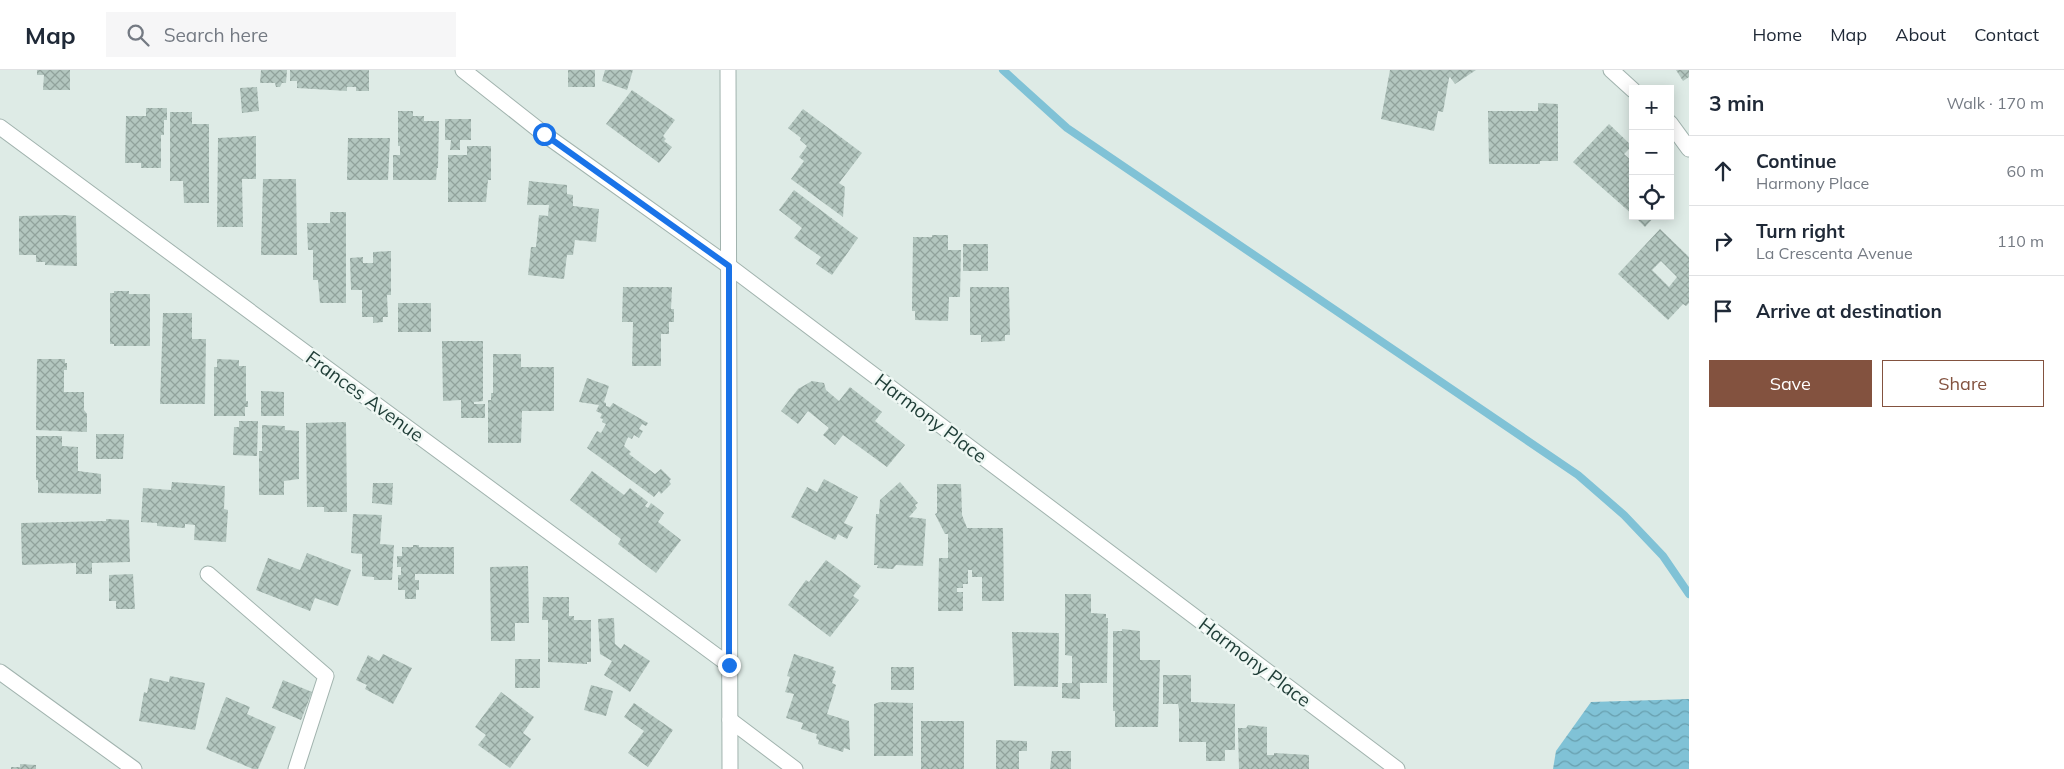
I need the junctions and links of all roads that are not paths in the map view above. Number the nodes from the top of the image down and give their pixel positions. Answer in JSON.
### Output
{"nodes":[{"id":1,"x":463,"y":70,"type":"edge"},
{"id":2,"x":728,"y":70,"type":"edge"},
{"id":3,"x":1611,"y":70,"type":"edge"},
{"id":4,"x":1629,"y":86,"type":"edge"},
{"id":5,"x":0,"y":127,"type":"edge"},
{"id":6,"x":1674,"y":128,"type":"edge"},
{"id":7,"x":1689,"y":149,"type":"edge"},
{"id":8,"x":729,"y":266,"type":"junction"},
{"id":9,"x":208,"y":574,"type":"dead end"},
{"id":10,"x":729,"y":665,"type":"junction"},
{"id":11,"x":0,"y":672,"type":"edge"},
{"id":12,"x":730,"y":720,"type":"junction"},
{"id":13,"x":134,"y":769,"type":"edge"},
{"id":14,"x":296,"y":769,"type":"edge"},
{"id":15,"x":730,"y":769,"type":"edge"},
{"id":16,"x":794,"y":769,"type":"edge"},
{"id":17,"x":1397,"y":769,"type":"edge"}],
"edges":[{"from":1,"to":8,"type":"street","name":"Harmony Place"},
{"from":2,"to":8,"type":"street"},
{"from":3,"to":4,"type":"street"},
{"from":5,"to":10,"type":"street","name":"Frances Avenue"},
{"from":6,"to":7,"type":"street"},
{"from":8,"to":10,"type":"street"},
{"from":8,"to":17,"type":"street","name":"Harmony Place"},
{"from":9,"to":14,"type":"street"},
{"from":10,"to":12,"type":"street"},
{"from":11,"to":13,"type":"street"},
{"from":12,"to":15,"type":"street"},
{"from":12,"to":16,"type":"street"}]}
